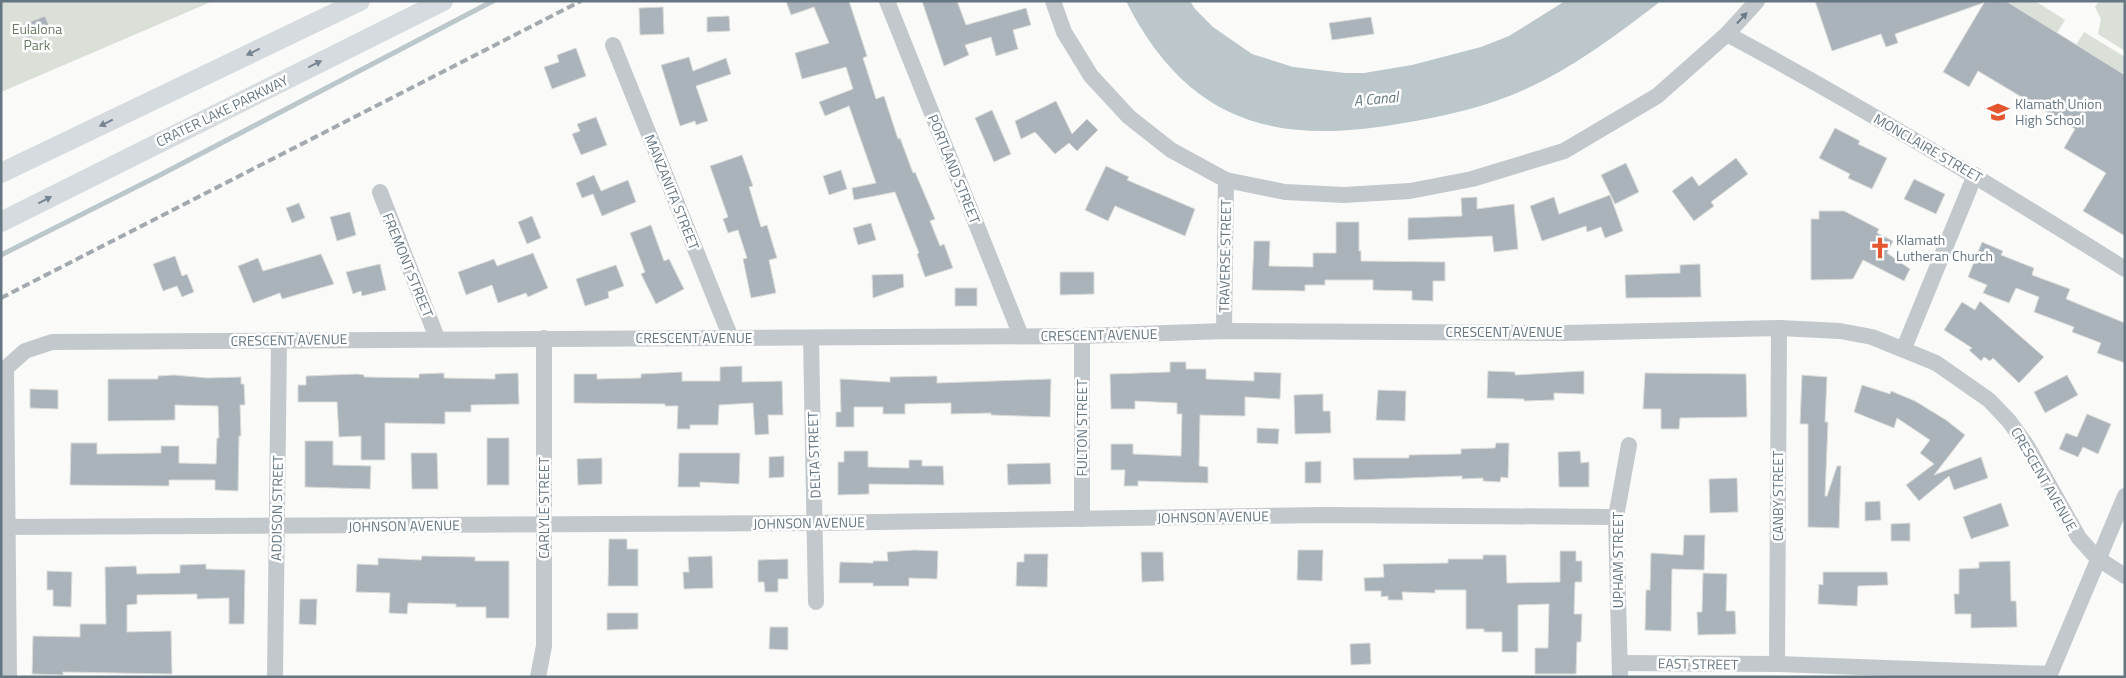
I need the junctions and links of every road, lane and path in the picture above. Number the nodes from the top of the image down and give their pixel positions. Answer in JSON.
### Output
{"nodes":[{"id":1,"x":360,"y":1,"type":"edge"},
{"id":2,"x":443,"y":1,"type":"edge"},
{"id":3,"x":887,"y":1,"type":"edge"},
{"id":4,"x":1053,"y":1,"type":"edge"},
{"id":5,"x":1757,"y":1,"type":"edge"},
{"id":6,"x":1727,"y":34,"type":"junction"},
{"id":7,"x":613,"y":45,"type":"dead end"},
{"id":8,"x":1,"y":173,"type":"edge"},
{"id":9,"x":1975,"y":175,"type":"junction"},
{"id":10,"x":1226,"y":180,"type":"junction"},
{"id":11,"x":380,"y":192,"type":"dead end"},
{"id":12,"x":1,"y":222,"type":"edge"},
{"id":13,"x":2125,"y":269,"type":"edge"},
{"id":14,"x":1779,"y":328,"type":"junction"},
{"id":15,"x":1224,"y":331,"type":"junction"},
{"id":16,"x":1021,"y":336,"type":"junction"},
{"id":17,"x":1082,"y":336,"type":"junction"},
{"id":18,"x":437,"y":338,"type":"junction"},
{"id":19,"x":544,"y":338,"type":"junction"},
{"id":20,"x":731,"y":338,"type":"junction"},
{"id":21,"x":811,"y":338,"type":"junction"},
{"id":22,"x":279,"y":340,"type":"junction"},
{"id":23,"x":1904,"y":348,"type":"junction"},
{"id":24,"x":1629,"y":445,"type":"dead end"},
{"id":25,"x":2125,"y":496,"type":"edge"},
{"id":26,"x":1616,"y":517,"type":"junction"},
{"id":27,"x":1082,"y":519,"type":"junction"},
{"id":28,"x":816,"y":523,"type":"junction"},
{"id":29,"x":544,"y":524,"type":"junction"},
{"id":30,"x":5,"y":527,"type":"edge"},
{"id":31,"x":278,"y":527,"type":"junction"},
{"id":32,"x":2097,"y":558,"type":"junction"},
{"id":33,"x":2123,"y":575,"type":"edge"},
{"id":34,"x":816,"y":602,"type":"dead end"},
{"id":35,"x":1777,"y":664,"type":"junction"},
{"id":36,"x":1620,"y":670,"type":"edge"},
{"id":37,"x":1901,"y":673,"type":"edge"},
{"id":38,"x":8,"y":677,"type":"edge"},
{"id":39,"x":275,"y":677,"type":"edge"},
{"id":40,"x":538,"y":677,"type":"edge"}],
"edges":[{"from":1,"to":8,"type":"main road","one_way":true},
{"from":12,"to":2,"type":"main road","name":"CRATER LAKE PARKWAY","one_way":true},
{"from":3,"to":16,"type":"street","name":"PORTLAND STREET"},
{"from":4,"to":10,"type":"street"},
{"from":6,"to":5,"type":"street","one_way":true},
{"from":6,"to":9,"type":"street","name":"MONCLAIRE STREET"},
{"from":6,"to":10,"type":"street"},
{"from":7,"to":20,"type":"street","name":"MANZANITA STREET"},
{"from":9,"to":13,"type":"street","name":"MONCLAIRE STREET"},
{"from":9,"to":23,"type":"street"},
{"from":10,"to":15,"type":"street","name":"TRAVERSE STREET"},
{"from":11,"to":18,"type":"street","name":"FREMONT STREET"},
{"from":14,"to":15,"type":"street","name":"CRESCENT AVENUE"},
{"from":14,"to":23,"type":"street","name":"CRESCENT AVENUE"},
{"from":14,"to":35,"type":"street","name":"CANBY STREET"},
{"from":15,"to":17,"type":"street","name":"CRESCENT AVENUE"},
{"from":16,"to":17,"type":"street","name":"CRESCENT AVENUE"},
{"from":16,"to":21,"type":"street","name":"CRESCENT AVENUE"},
{"from":17,"to":27,"type":"street","name":"FULTON STREET"},
{"from":18,"to":19,"type":"street","name":"CRESCENT AVENUE"},
{"from":18,"to":22,"type":"street","name":"CRESCENT AVENUE"},
{"from":19,"to":20,"type":"street","name":"CRESCENT AVENUE"},
{"from":19,"to":29,"type":"street","name":"CARLYLE STREET"},
{"from":20,"to":21,"type":"street","name":"CRESCENT AVENUE"},
{"from":21,"to":28,"type":"street","name":"DELTA STREET"},
{"from":22,"to":30,"type":"street","name":"CRESCENT AVENUE"},
{"from":22,"to":31,"type":"street","name":"ADDISON STREET"},
{"from":23,"to":32,"type":"street","name":"CRESCENT AVENUE"},
{"from":24,"to":26,"type":"street","name":"UPHAM STREET"},
{"from":25,"to":32,"type":"street"},
{"from":26,"to":27,"type":"street","name":"JOHNSON AVENUE"},
{"from":26,"to":36,"type":"street","name":"UPHAM STREET"},
{"from":27,"to":28,"type":"street","name":"JOHNSON AVENUE"},
{"from":28,"to":29,"type":"street","name":"JOHNSON AVENUE"},
{"from":28,"to":34,"type":"street","name":"DELTA STREET"},
{"from":29,"to":31,"type":"street","name":"JOHNSON AVENUE"},
{"from":29,"to":40,"type":"street","name":"CARLYLE STREET"},
{"from":30,"to":31,"type":"street","name":"JOHNSON AVENUE"},
{"from":30,"to":38,"type":"street"},
{"from":31,"to":39,"type":"street","name":"ADDISON STREET"},
{"from":32,"to":33,"type":"street","name":"CRESCENT AVENUE"},
{"from":32,"to":37,"type":"street","name":"EAST STREET"},
{"from":35,"to":36,"type":"street","name":"EAST STREET"},
{"from":35,"to":37,"type":"street","name":"EAST STREET"}]}
